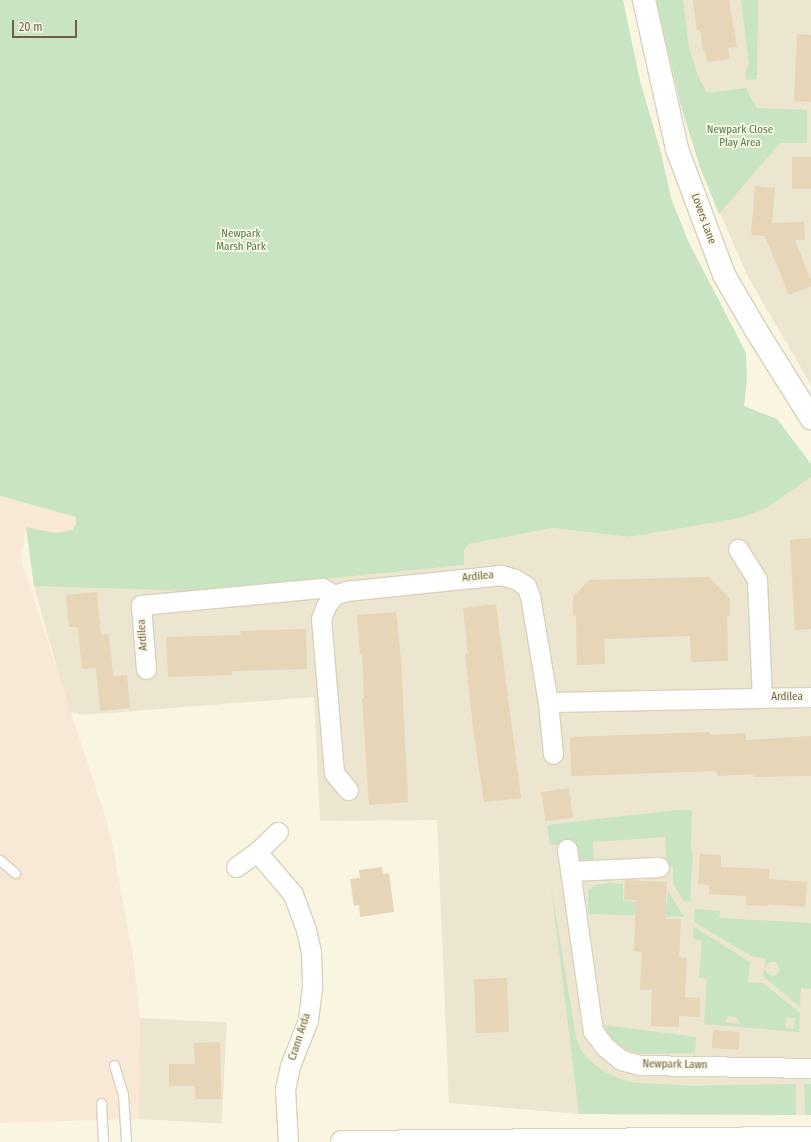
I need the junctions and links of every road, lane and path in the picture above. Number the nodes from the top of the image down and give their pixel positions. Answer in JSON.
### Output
{"nodes":[{"id":1,"x":644,"y":0,"type":"edge"},
{"id":2,"x":811,"y":418,"type":"edge"},
{"id":3,"x":738,"y":549,"type":"dead end"},
{"id":4,"x":334,"y":595,"type":"junction"},
{"id":5,"x":146,"y":670,"type":"dead end"},
{"id":6,"x":762,"y":697,"type":"junction"},
{"id":7,"x":811,"y":697,"type":"edge"},
{"id":8,"x":548,"y":702,"type":"junction"},
{"id":9,"x":552,"y":754,"type":"dead end"},
{"id":10,"x":348,"y":790,"type":"dead end"},
{"id":11,"x":278,"y":832,"type":"dead end"},
{"id":12,"x":567,"y":849,"type":"dead end"},
{"id":13,"x":258,"y":852,"type":"junction"},
{"id":14,"x":0,"y":860,"type":"edge"},
{"id":15,"x":236,"y":867,"type":"dead end"},
{"id":16,"x":659,"y":867,"type":"dead end"},
{"id":17,"x":570,"y":871,"type":"junction"},
{"id":18,"x":15,"y":873,"type":"dead end"},
{"id":19,"x":114,"y":1065,"type":"dead end"},
{"id":20,"x":811,"y":1068,"type":"edge"},
{"id":21,"x":101,"y":1103,"type":"dead end"},
{"id":22,"x":811,"y":1138,"type":"edge"},
{"id":23,"x":103,"y":1142,"type":"edge"},
{"id":24,"x":126,"y":1142,"type":"edge"},
{"id":25,"x":288,"y":1142,"type":"edge"},
{"id":26,"x":342,"y":1142,"type":"edge"}],
"edges":[{"from":1,"to":2,"type":"main road","name":"Lovers Lane"},
{"from":3,"to":6,"type":"street","name":"Ardilea"},
{"from":4,"to":5,"type":"street","name":"Ardilea"},
{"from":4,"to":8,"type":"street","name":"Ardilea"},
{"from":4,"to":10,"type":"street"},
{"from":6,"to":7,"type":"street","name":"Ardilea"},
{"from":6,"to":8,"type":"street","name":"Ardilea"},
{"from":8,"to":9,"type":"street","name":"Ardilea"},
{"from":11,"to":13,"type":"street"},
{"from":12,"to":17,"type":"street","name":"Newpark Lawn"},
{"from":13,"to":15,"type":"street"},
{"from":13,"to":25,"type":"street","name":"Crann Arda"},
{"from":14,"to":18,"type":"lane"},
{"from":16,"to":17,"type":"street"},
{"from":17,"to":20,"type":"street","name":"Newpark Lawn"},
{"from":19,"to":24,"type":"lane"},
{"from":21,"to":23,"type":"lane"},
{"from":22,"to":26,"type":"main road"}]}
